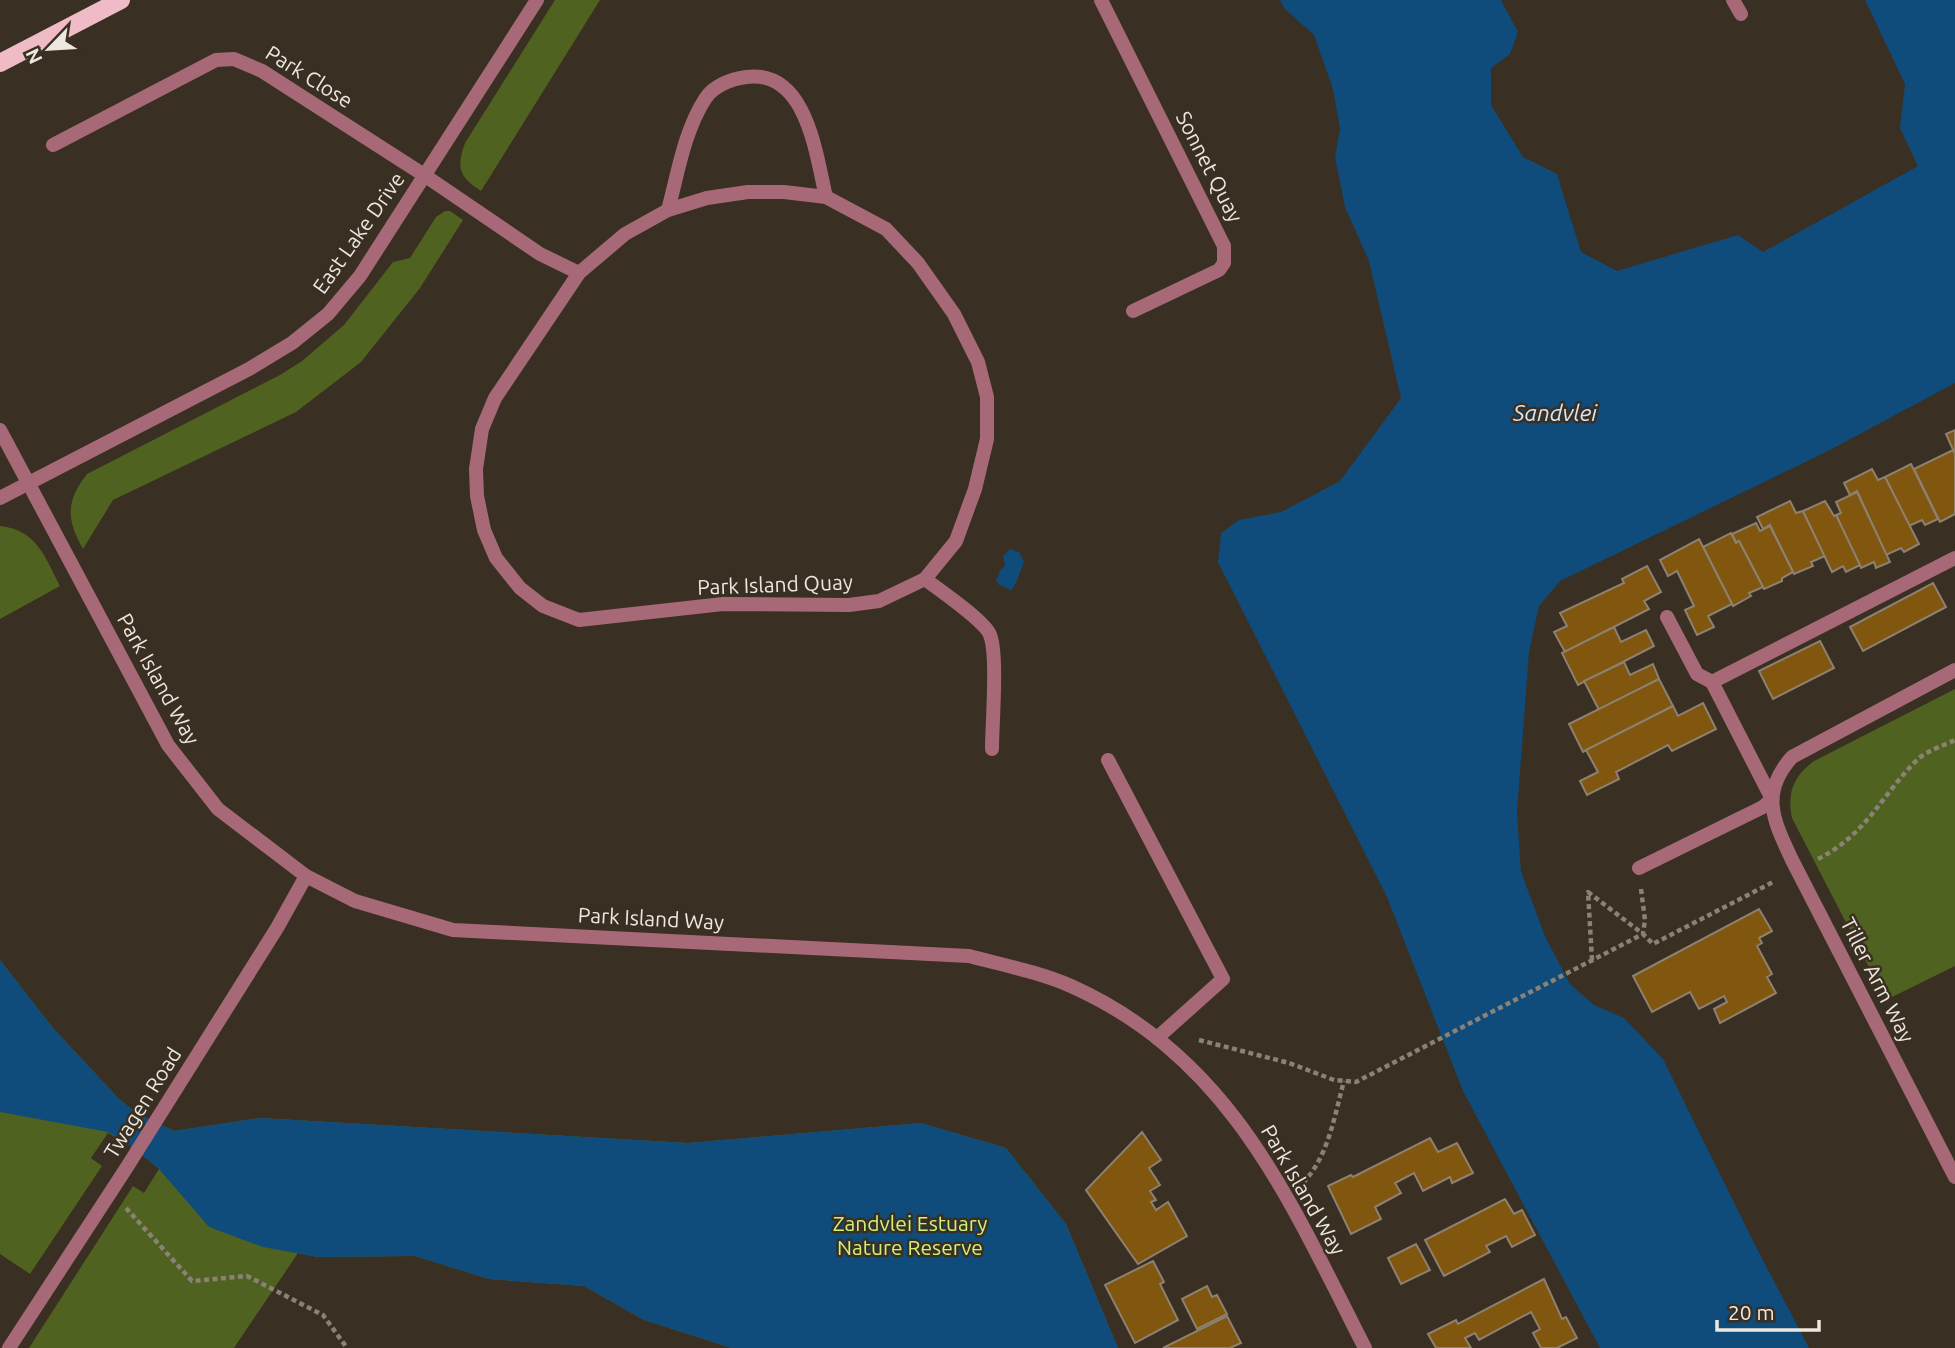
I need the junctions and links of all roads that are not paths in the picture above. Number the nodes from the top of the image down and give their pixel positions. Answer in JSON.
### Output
{"nodes":[{"id":1,"x":121,"y":0,"type":"edge"},
{"id":2,"x":537,"y":0,"type":"edge"},
{"id":3,"x":1101,"y":0,"type":"edge"},
{"id":4,"x":1733,"y":0,"type":"edge"},
{"id":5,"x":1741,"y":14,"type":"dead end"},
{"id":6,"x":0,"y":63,"type":"edge"},
{"id":7,"x":53,"y":145,"type":"dead end"},
{"id":8,"x":424,"y":175,"type":"junction"},
{"id":9,"x":826,"y":197,"type":"junction"},
{"id":10,"x":668,"y":211,"type":"junction"},
{"id":11,"x":579,"y":273,"type":"junction"},
{"id":12,"x":1133,"y":311,"type":"dead end"},
{"id":13,"x":0,"y":430,"type":"edge"},
{"id":14,"x":28,"y":483,"type":"junction"},
{"id":15,"x":0,"y":498,"type":"edge"},
{"id":16,"x":1955,"y":558,"type":"edge"},
{"id":17,"x":925,"y":579,"type":"junction"},
{"id":18,"x":1667,"y":617,"type":"dead end"},
{"id":19,"x":1955,"y":670,"type":"edge"},
{"id":20,"x":1712,"y":682,"type":"junction"},
{"id":21,"x":992,"y":749,"type":"dead end"},
{"id":22,"x":1108,"y":760,"type":"dead end"},
{"id":23,"x":1772,"y":799,"type":"junction"},
{"id":24,"x":1639,"y":868,"type":"road end"},
{"id":25,"x":306,"y":876,"type":"junction"},
{"id":26,"x":1157,"y":1038,"type":"junction"},
{"id":27,"x":1955,"y":1177,"type":"edge"},
{"id":28,"x":9,"y":1348,"type":"edge"},
{"id":29,"x":1366,"y":1348,"type":"edge"}],
"edges":[{"from":1,"to":6,"type":"main road"},
{"from":2,"to":8,"type":"street","name":"East Lake Drive"},
{"from":3,"to":12,"type":"street","name":"Sonnet Quay"},
{"from":4,"to":5,"type":"street"},
{"from":7,"to":8,"type":"street","name":"Park Close"},
{"from":8,"to":11,"type":"street"},
{"from":8,"to":14,"type":"street","name":"East Lake Drive"},
{"from":9,"to":10,"type":"street","name":"Park Island Quay"},
{"from":9,"to":10,"type":"street"},
{"from":9,"to":17,"type":"street","name":"Park Island Quay"},
{"from":10,"to":11,"type":"street","name":"Park Island Quay"},
{"from":11,"to":17,"type":"street","name":"Park Island Quay"},
{"from":13,"to":14,"type":"street","name":"Park Island Way"},
{"from":14,"to":15,"type":"street","name":"East Lake Drive"},
{"from":14,"to":25,"type":"street","name":"Park Island Way"},
{"from":16,"to":20,"type":"street"},
{"from":17,"to":21,"type":"street"},
{"from":18,"to":20,"type":"street","name":"Tiller Arm Way"},
{"from":19,"to":23,"type":"street"},
{"from":20,"to":23,"type":"street","name":"Tiller Arm Way"},
{"from":22,"to":26,"type":"street"},
{"from":23,"to":24,"type":"street"},
{"from":23,"to":27,"type":"street","name":"Tiller Arm Way"},
{"from":25,"to":26,"type":"street","name":"Park Island Way"},
{"from":25,"to":28,"type":"street","name":"Twagen Road"},
{"from":26,"to":29,"type":"street","name":"Park Island Way"}]}
